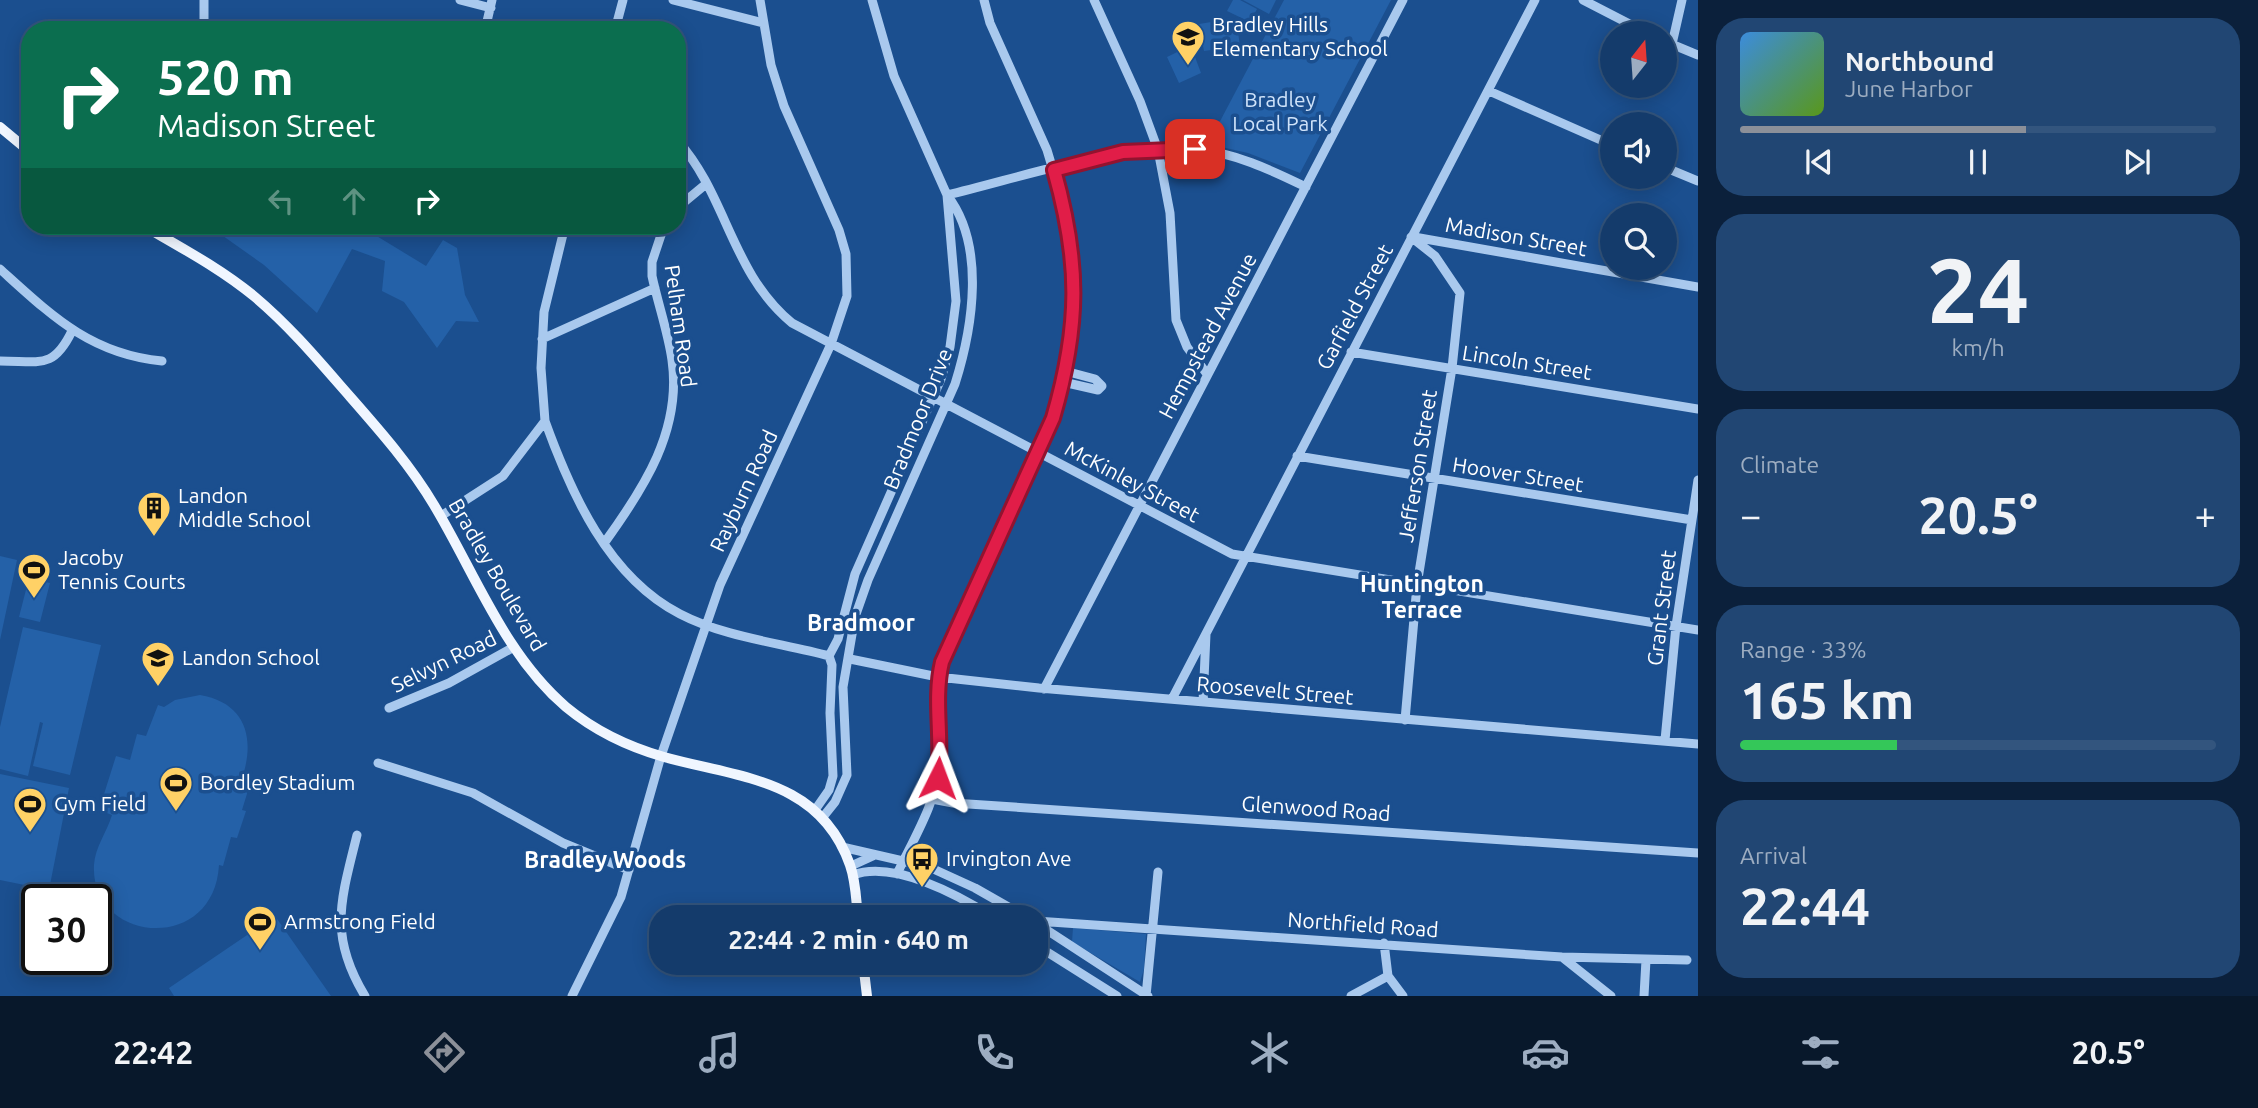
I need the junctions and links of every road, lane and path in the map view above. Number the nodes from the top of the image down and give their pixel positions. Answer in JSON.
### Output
{"nodes":[{"id":1,"x":204,"y":0,"type":"edge"},
{"id":2,"x":460,"y":0,"type":"edge"},
{"id":3,"x":622,"y":0,"type":"edge"},
{"id":4,"x":673,"y":0,"type":"edge"},
{"id":5,"x":760,"y":0,"type":"edge"},
{"id":6,"x":872,"y":0,"type":"edge"},
{"id":7,"x":984,"y":0,"type":"edge"},
{"id":8,"x":1094,"y":0,"type":"edge"},
{"id":9,"x":1403,"y":0,"type":"edge"},
{"id":10,"x":1535,"y":0,"type":"edge"},
{"id":11,"x":1583,"y":0,"type":"edge"},
{"id":12,"x":1682,"y":0,"type":"edge"},
{"id":13,"x":491,"y":4,"type":"edge"},
{"id":14,"x":204,"y":21,"type":"edge"},
{"id":15,"x":617,"y":21,"type":"edge"},
{"id":16,"x":1624,"y":21,"type":"edge"},
{"id":17,"x":1675,"y":21,"type":"edge"},
{"id":18,"x":763,"y":23,"type":"junction"},
{"id":19,"x":1677,"y":47,"type":"edge"},
{"id":20,"x":1698,"y":55,"type":"edge"},
{"id":21,"x":1489,"y":91,"type":"junction"},
{"id":22,"x":0,"y":127,"type":"edge"},
{"id":23,"x":1600,"y":140,"type":"edge"},
{"id":24,"x":21,"y":144,"type":"edge"},
{"id":25,"x":686,"y":150,"type":"edge"},
{"id":26,"x":1158,"y":150,"type":"junction"},
{"id":27,"x":1054,"y":170,"type":"junction"},
{"id":28,"x":1677,"y":172,"type":"edge"},
{"id":29,"x":1698,"y":181,"type":"edge"},
{"id":30,"x":706,"y":184,"type":"junction"},
{"id":31,"x":1306,"y":187,"type":"junction"},
{"id":32,"x":947,"y":195,"type":"junction"},
{"id":33,"x":686,"y":201,"type":"edge"},
{"id":34,"x":159,"y":235,"type":"edge"},
{"id":35,"x":563,"y":235,"type":"edge"},
{"id":36,"x":661,"y":235,"type":"edge"},
{"id":37,"x":1411,"y":237,"type":"junction"},
{"id":38,"x":0,"y":270,"type":"edge"},
{"id":39,"x":1698,"y":286,"type":"edge"},
{"id":40,"x":655,"y":288,"type":"junction"},
{"id":41,"x":72,"y":331,"type":"junction"},
{"id":42,"x":542,"y":339,"type":"junction"},
{"id":43,"x":831,"y":344,"type":"junction"},
{"id":44,"x":1351,"y":352,"type":"junction"},
{"id":45,"x":0,"y":361,"type":"edge"},
{"id":46,"x":162,"y":361,"type":"dead end"},
{"id":47,"x":1452,"y":368,"type":"junction"},
{"id":48,"x":1065,"y":371,"type":"junction"},
{"id":49,"x":1207,"y":374,"type":"junction"},
{"id":50,"x":1063,"y":382,"type":"junction"},
{"id":51,"x":933,"y":397,"type":"junction"},
{"id":52,"x":946,"y":404,"type":"junction"},
{"id":53,"x":1698,"y":409,"type":"edge"},
{"id":54,"x":545,"y":421,"type":"junction"},
{"id":55,"x":1037,"y":452,"type":"junction"},
{"id":56,"x":1297,"y":456,"type":"junction"},
{"id":57,"x":1434,"y":479,"type":"junction"},
{"id":58,"x":1698,"y":480,"type":"edge"},
{"id":59,"x":1139,"y":505,"type":"junction"},
{"id":60,"x":441,"y":516,"type":"junction"},
{"id":61,"x":1692,"y":520,"type":"junction"},
{"id":62,"x":605,"y":542,"type":"junction"},
{"id":63,"x":1245,"y":557,"type":"junction"},
{"id":64,"x":1417,"y":586,"type":"junction"},
{"id":65,"x":706,"y":623,"type":"junction"},
{"id":66,"x":1676,"y":626,"type":"junction"},
{"id":67,"x":1206,"y":630,"type":"junction"},
{"id":68,"x":1698,"y":630,"type":"edge"},
{"id":69,"x":514,"y":647,"type":"junction"},
{"id":70,"x":832,"y":657,"type":"junction"},
{"id":71,"x":849,"y":658,"type":"junction"},
{"id":72,"x":938,"y":677,"type":"junction"},
{"id":73,"x":1044,"y":688,"type":"junction"},
{"id":74,"x":1172,"y":699,"type":"junction"},
{"id":75,"x":1203,"y":702,"type":"junction"},
{"id":76,"x":389,"y":708,"type":"dead end"},
{"id":77,"x":1405,"y":720,"type":"junction"},
{"id":78,"x":1665,"y":740,"type":"junction"},
{"id":79,"x":1698,"y":744,"type":"edge"},
{"id":80,"x":661,"y":756,"type":"junction"},
{"id":81,"x":378,"y":763,"type":"dead end"},
{"id":82,"x":932,"y":799,"type":"junction"},
{"id":83,"x":819,"y":813,"type":"junction"},
{"id":84,"x":357,"y":835,"type":"dead end"},
{"id":85,"x":842,"y":848,"type":"junction"},
{"id":86,"x":1698,"y":853,"type":"edge"},
{"id":87,"x":877,"y":855,"type":"junction"},
{"id":88,"x":904,"y":859,"type":"junction"},
{"id":89,"x":629,"y":870,"type":"junction"},
{"id":90,"x":852,"y":871,"type":"junction"},
{"id":91,"x":1158,"y":872,"type":"dead end"},
{"id":92,"x":897,"y":874,"type":"junction"},
{"id":93,"x":856,"y":905,"type":"edge"},
{"id":94,"x":971,"y":905,"type":"edge"},
{"id":95,"x":1005,"y":905,"type":"edge"},
{"id":96,"x":1048,"y":923,"type":"edge"},
{"id":97,"x":1155,"y":928,"type":"junction"},
{"id":98,"x":1048,"y":930,"type":"edge"},
{"id":99,"x":1384,"y":943,"type":"junction"},
{"id":100,"x":1048,"y":952,"type":"edge"},
{"id":101,"x":1562,"y":957,"type":"junction"},
{"id":102,"x":1646,"y":960,"type":"junction"},
{"id":103,"x":1688,"y":960,"type":"dead end"},
{"id":104,"x":865,"y":975,"type":"edge"},
{"id":105,"x":1388,"y":976,"type":"junction"},
{"id":106,"x":365,"y":996,"type":"edge"},
{"id":107,"x":572,"y":996,"type":"edge"},
{"id":108,"x":867,"y":996,"type":"edge"},
{"id":109,"x":1118,"y":996,"type":"edge"},
{"id":110,"x":1147,"y":996,"type":"edge"},
{"id":111,"x":1352,"y":996,"type":"edge"},
{"id":112,"x":1403,"y":996,"type":"edge"},
{"id":113,"x":1611,"y":996,"type":"edge"},
{"id":114,"x":1644,"y":996,"type":"edge"}],
"edges":[{"from":1,"to":14,"type":"street"},
{"from":2,"to":13,"type":"street"},
{"from":3,"to":15,"type":"street"},
{"from":4,"to":18,"type":"street"},
{"from":5,"to":18,"type":"street","name":"Rayburn Road"},
{"from":6,"to":32,"type":"street","name":"Bradmoor Drive"},
{"from":7,"to":27,"type":"street"},
{"from":8,"to":26,"type":"street"},
{"from":9,"to":31,"type":"street","name":"Hempstead Avenue"},
{"from":10,"to":21,"type":"street","name":"Garfield Street"},
{"from":11,"to":16,"type":"street"},
{"from":12,"to":17,"type":"street"},
{"from":18,"to":43,"type":"street","name":"Rayburn Road"},
{"from":19,"to":20,"type":"street"},
{"from":21,"to":23,"type":"street"},
{"from":21,"to":37,"type":"street","name":"Garfield Street"},
{"from":22,"to":24,"type":"main road"},
{"from":25,"to":30,"type":"street","name":"McKinley Street"},
{"from":26,"to":27,"type":"street"},
{"from":26,"to":31,"type":"street"},
{"from":26,"to":49,"type":"street"},
{"from":27,"to":32,"type":"street"},
{"from":27,"to":48,"type":"street"},
{"from":28,"to":29,"type":"street"},
{"from":30,"to":33,"type":"street"},
{"from":30,"to":43,"type":"street","name":"McKinley Street"},
{"from":31,"to":49,"type":"street","name":"Hempstead Avenue"},
{"from":32,"to":51,"type":"street","name":"Bradmoor Drive"},
{"from":32,"to":52,"type":"street","name":"Bradmoor Drive"},
{"from":34,"to":60,"type":"main road","name":"Bradley Boulevard"},
{"from":35,"to":42,"type":"street"},
{"from":36,"to":40,"type":"street","name":"Pelham Road"},
{"from":37,"to":39,"type":"street","name":"Madison Street"},
{"from":37,"to":44,"type":"street","name":"Garfield Street"},
{"from":37,"to":47,"type":"street","name":"Jefferson Street"},
{"from":38,"to":41,"type":"street"},
{"from":40,"to":42,"type":"street"},
{"from":40,"to":62,"type":"street","name":"Pelham Road"},
{"from":41,"to":45,"type":"street"},
{"from":41,"to":46,"type":"street"},
{"from":42,"to":54,"type":"street"},
{"from":43,"to":51,"type":"street","name":"McKinley Street"},
{"from":43,"to":65,"type":"street","name":"Rayburn Road"},
{"from":44,"to":47,"type":"street","name":"Lincoln Street"},
{"from":44,"to":56,"type":"street","name":"Garfield Street"},
{"from":47,"to":53,"type":"street","name":"Lincoln Street"},
{"from":47,"to":57,"type":"street","name":"Jefferson Street"},
{"from":48,"to":50,"type":"street"},
{"from":48,"to":50,"type":"street"},
{"from":49,"to":59,"type":"street","name":"Hempstead Avenue"},
{"from":50,"to":55,"type":"street"},
{"from":51,"to":52,"type":"street","name":"McKinley Street"},
{"from":51,"to":70,"type":"street","name":"Bradmoor Drive"},
{"from":52,"to":55,"type":"street","name":"McKinley Street"},
{"from":52,"to":71,"type":"street","name":"Bradmoor Drive"},
{"from":54,"to":60,"type":"street"},
{"from":54,"to":62,"type":"street"},
{"from":55,"to":59,"type":"street","name":"McKinley Street"},
{"from":55,"to":72,"type":"street"},
{"from":56,"to":57,"type":"street","name":"Hoover Street"},
{"from":56,"to":63,"type":"street","name":"Garfield Street"},
{"from":57,"to":61,"type":"street","name":"Hoover Street"},
{"from":57,"to":64,"type":"street","name":"Jefferson Street"},
{"from":58,"to":61,"type":"street","name":"Grant Street"},
{"from":59,"to":63,"type":"street","name":"McKinley Street"},
{"from":59,"to":73,"type":"street","name":"Hempstead Avenue"},
{"from":60,"to":69,"type":"main road","name":"Bradley Boulevard"},
{"from":61,"to":66,"type":"street","name":"Grant Street"},
{"from":62,"to":65,"type":"street"},
{"from":63,"to":64,"type":"street","name":"McKinley Street"},
{"from":63,"to":67,"type":"street","name":"Garfield Street"},
{"from":64,"to":66,"type":"street","name":"McKinley Street"},
{"from":64,"to":77,"type":"street","name":"Jefferson Street"},
{"from":65,"to":70,"type":"street"},
{"from":65,"to":80,"type":"street","name":"Rayburn Road"},
{"from":66,"to":68,"type":"street","name":"McKinley Street"},
{"from":66,"to":78,"type":"street","name":"Grant Street"},
{"from":67,"to":74,"type":"street","name":"Garfield Street"},
{"from":67,"to":75,"type":"street","name":"Garfield Street"},
{"from":69,"to":76,"type":"street","name":"Selvyn Road"},
{"from":69,"to":80,"type":"main road","name":"Bradley Boulevard"},
{"from":70,"to":71,"type":"street"},
{"from":70,"to":71,"type":"street"},
{"from":70,"to":83,"type":"street","name":"Bradmoor Drive"},
{"from":71,"to":72,"type":"street","name":"Roosevelt Street"},
{"from":71,"to":83,"type":"street","name":"Bradmoor Drive"},
{"from":72,"to":73,"type":"street","name":"Roosevelt Street"},
{"from":72,"to":82,"type":"street"},
{"from":73,"to":74,"type":"street","name":"Roosevelt Street"},
{"from":74,"to":75,"type":"street","name":"Roosevelt Street"},
{"from":75,"to":77,"type":"street","name":"Roosevelt Street"},
{"from":77,"to":78,"type":"street","name":"Roosevelt Street"},
{"from":78,"to":79,"type":"street","name":"Roosevelt Street"},
{"from":80,"to":83,"type":"main road","name":"Bradley Boulevard"},
{"from":80,"to":89,"type":"street","name":"Rayburn Road"},
{"from":81,"to":89,"type":"street"},
{"from":82,"to":86,"type":"street","name":"Glenwood Road"},
{"from":82,"to":88,"type":"street"},
{"from":83,"to":85,"type":"main road","name":"Bradley Boulevard"},
{"from":84,"to":106,"type":"street"},
{"from":85,"to":87,"type":"street"},
{"from":85,"to":90,"type":"main road","name":"Bradley Boulevard"},
{"from":87,"to":88,"type":"street"},
{"from":87,"to":90,"type":"street"},
{"from":88,"to":92,"type":"street"},
{"from":88,"to":95,"type":"street"},
{"from":89,"to":107,"type":"street","name":"Rayburn Road"},
{"from":90,"to":92,"type":"street"},
{"from":90,"to":93,"type":"main road","name":"Bradley Boulevard"},
{"from":91,"to":97,"type":"street"},
{"from":92,"to":94,"type":"street"},
{"from":96,"to":97,"type":"street","name":"Northfield Road"},
{"from":97,"to":99,"type":"street","name":"Northfield Road"},
{"from":97,"to":110,"type":"street"},
{"from":98,"to":110,"type":"street"},
{"from":99,"to":101,"type":"street","name":"Northfield Road"},
{"from":99,"to":105,"type":"street"},
{"from":100,"to":109,"type":"street"},
{"from":101,"to":102,"type":"street","name":"Northfield Road"},
{"from":101,"to":113,"type":"street"},
{"from":102,"to":103,"type":"street","name":"Northfield Road"},
{"from":102,"to":114,"type":"street"},
{"from":104,"to":108,"type":"main road"},
{"from":105,"to":111,"type":"street"},
{"from":105,"to":112,"type":"street"}]}
